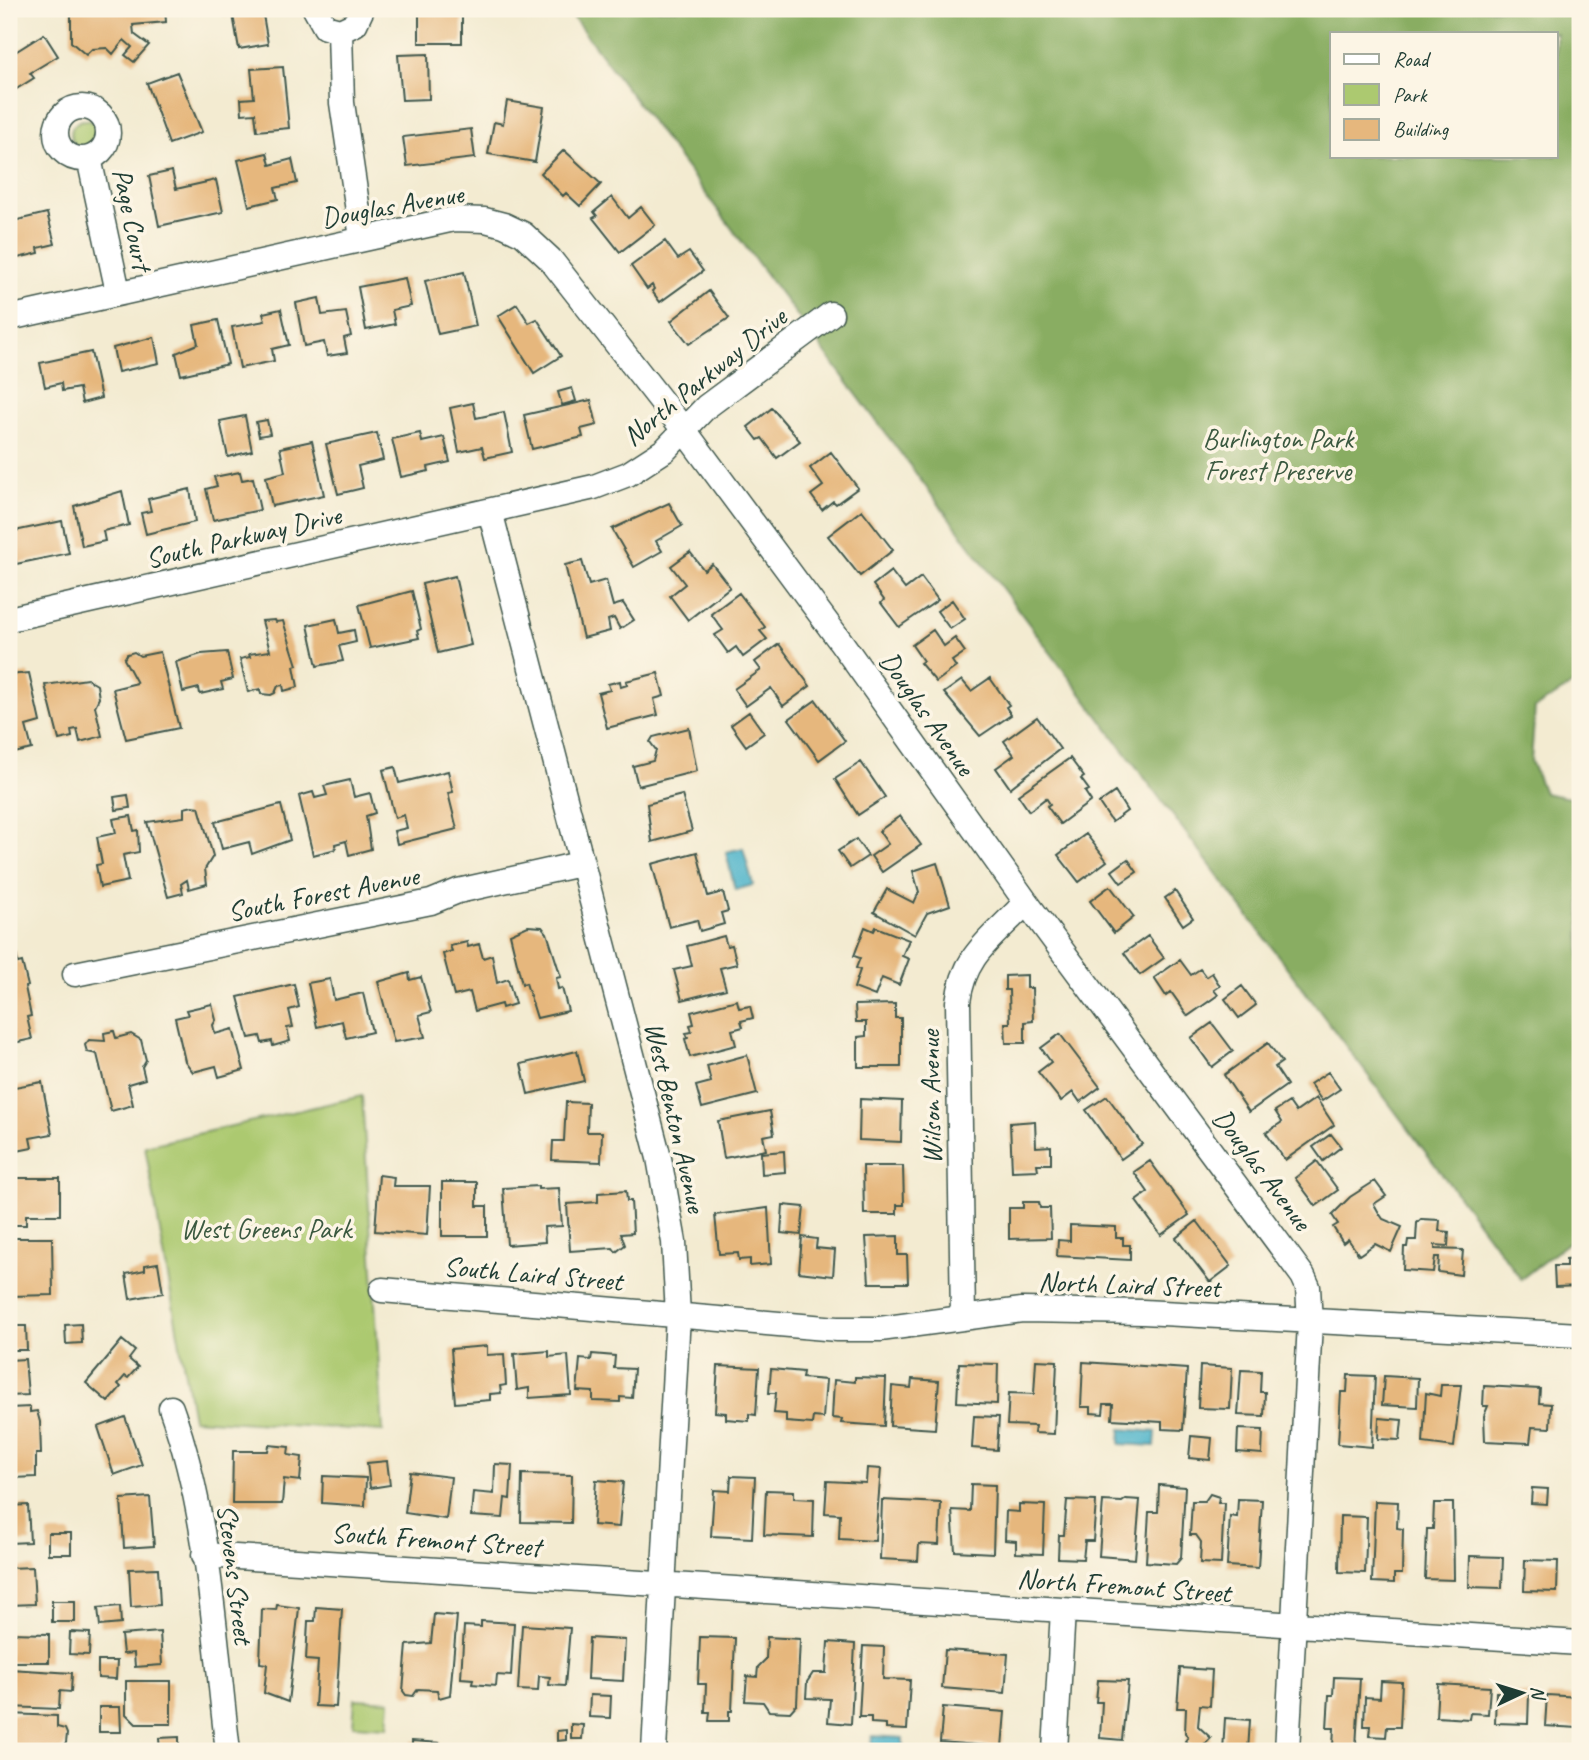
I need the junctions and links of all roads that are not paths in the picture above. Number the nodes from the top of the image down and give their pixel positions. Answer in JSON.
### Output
{"nodes":[{"id":1,"x":315,"y":9,"type":"edge"},
{"id":2,"x":362,"y":9,"type":"edge"},
{"id":3,"x":340,"y":31,"type":"junction"},
{"id":4,"x":89,"y":158,"type":"dead end"},
{"id":5,"x":362,"y":238,"type":"junction"},
{"id":6,"x":118,"y":292,"type":"junction"},
{"id":7,"x":831,"y":314,"type":"dead end"},
{"id":8,"x":9,"y":318,"type":"edge"},
{"id":9,"x":684,"y":430,"type":"junction"},
{"id":10,"x":490,"y":512,"type":"junction"},
{"id":11,"x":9,"y":619,"type":"edge"},
{"id":12,"x":580,"y":864,"type":"junction"},
{"id":13,"x":1026,"y":902,"type":"junction"},
{"id":14,"x":75,"y":974,"type":"dead end"},
{"id":15,"x":382,"y":1290,"type":"dead end"},
{"id":16,"x":678,"y":1315,"type":"junction"},
{"id":17,"x":963,"y":1317,"type":"junction"},
{"id":18,"x":1310,"y":1323,"type":"junction"},
{"id":19,"x":1580,"y":1335,"type":"edge"},
{"id":20,"x":171,"y":1408,"type":"dead end"},
{"id":21,"x":204,"y":1555,"type":"junction"},
{"id":22,"x":664,"y":1583,"type":"junction"},
{"id":23,"x":1063,"y":1610,"type":"junction"},
{"id":24,"x":1293,"y":1626,"type":"junction"},
{"id":25,"x":1580,"y":1643,"type":"edge"},
{"id":26,"x":228,"y":1751,"type":"edge"},
{"id":27,"x":654,"y":1751,"type":"edge"},
{"id":28,"x":1055,"y":1751,"type":"edge"},
{"id":29,"x":1287,"y":1751,"type":"edge"}],
"edges":[{"from":1,"to":3,"type":"street"},
{"from":2,"to":3,"type":"street"},
{"from":3,"to":5,"type":"street"},
{"from":4,"to":6,"type":"street","name":"Page Court"},
{"from":5,"to":6,"type":"street","name":"Douglas Avenue"},
{"from":5,"to":9,"type":"street","name":"Douglas Avenue"},
{"from":6,"to":8,"type":"street","name":"Douglas Avenue"},
{"from":7,"to":9,"type":"street","name":"North Parkway Drive"},
{"from":9,"to":10,"type":"street","name":"North Parkway Drive"},
{"from":9,"to":13,"type":"street","name":"Douglas Avenue"},
{"from":10,"to":11,"type":"street","name":"South Parkway Drive"},
{"from":10,"to":12,"type":"street","name":"West Benton Avenue"},
{"from":12,"to":14,"type":"street","name":"South Forest Avenue"},
{"from":12,"to":16,"type":"street","name":"West Benton Avenue"},
{"from":13,"to":17,"type":"street","name":"Wilson Avenue"},
{"from":13,"to":18,"type":"street","name":"Douglas Avenue"},
{"from":15,"to":16,"type":"street","name":"South Laird Street"},
{"from":16,"to":17,"type":"street","name":"North Laird Street"},
{"from":16,"to":22,"type":"street","name":"West Benton Avenue"},
{"from":17,"to":18,"type":"street","name":"North Laird Street"},
{"from":18,"to":19,"type":"street","name":"North Laird Street"},
{"from":18,"to":24,"type":"street","name":"Douglas Avenue"},
{"from":20,"to":21,"type":"street","name":"Stevens Street"},
{"from":21,"to":22,"type":"street","name":"South Fremont Street"},
{"from":21,"to":26,"type":"street","name":"Stevens Street"},
{"from":22,"to":23,"type":"street","name":"North Fremont Street"},
{"from":22,"to":27,"type":"street","name":"West Benton Avenue"},
{"from":23,"to":24,"type":"street","name":"North Fremont Street"},
{"from":23,"to":28,"type":"street"},
{"from":24,"to":25,"type":"street","name":"North Fremont Street"},
{"from":24,"to":29,"type":"street","name":"Douglas Avenue"}]}
